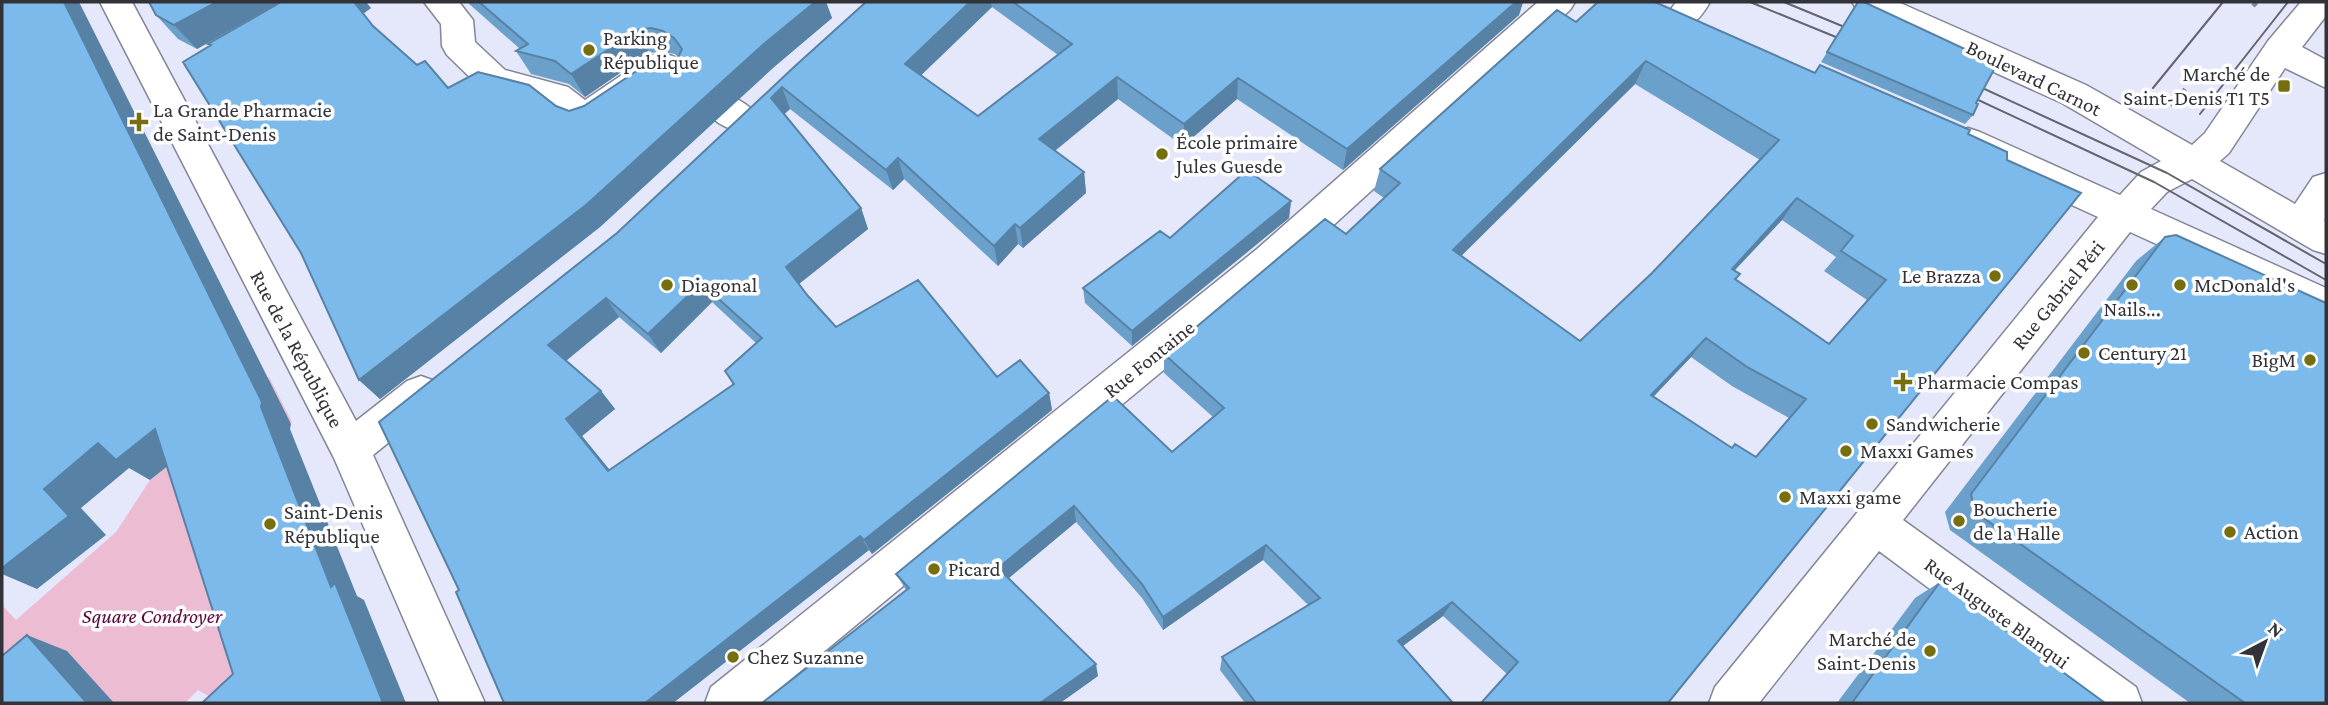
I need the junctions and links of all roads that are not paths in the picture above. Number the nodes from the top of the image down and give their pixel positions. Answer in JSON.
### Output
{"nodes":[{"id":1,"x":116,"y":2,"type":"edge"},
{"id":2,"x":440,"y":2,"type":"edge"},
{"id":3,"x":1559,"y":2,"type":"edge"},
{"id":4,"x":1868,"y":2,"type":"edge"},
{"id":5,"x":2319,"y":2,"type":"edge"},
{"id":6,"x":2280,"y":50,"type":"junction"},
{"id":7,"x":674,"y":74,"type":"edge"},
{"id":8,"x":2326,"y":75,"type":"edge"},
{"id":9,"x":1937,"y":128,"type":"edge"},
{"id":10,"x":2196,"y":163,"type":"junction"},
{"id":11,"x":2326,"y":187,"type":"edge"},
{"id":12,"x":2125,"y":212,"type":"junction"},
{"id":13,"x":2313,"y":232,"type":"edge"},
{"id":14,"x":2326,"y":305,"type":"edge"},
{"id":15,"x":445,"y":374,"type":"edge"},
{"id":16,"x":350,"y":449,"type":"junction"},
{"id":17,"x":1874,"y":523,"type":"junction"},
{"id":18,"x":463,"y":703,"type":"edge"},
{"id":19,"x":727,"y":703,"type":"edge"},
{"id":20,"x":1731,"y":703,"type":"edge"},
{"id":21,"x":2120,"y":703,"type":"edge"}],
"edges":[{"from":1,"to":16,"type":"street","name":"Rue de la République"},
{"from":2,"to":7,"type":"street"},
{"from":3,"to":19,"type":"street","name":"Rue Fontaine"},
{"from":4,"to":10,"type":"street","name":"Boulevard Carnot"},
{"from":5,"to":6,"type":"street","name":"Rue Gabriel Péri"},
{"from":6,"to":8,"type":"street"},
{"from":6,"to":10,"type":"street","name":"Rue Gabriel Péri"},
{"from":9,"to":12,"type":"street"},
{"from":10,"to":12,"type":"street","name":"Rue Gabriel Péri"},
{"from":10,"to":13,"type":"street","name":"Boulevard Carnot"},
{"from":11,"to":13,"type":"street"},
{"from":12,"to":14,"type":"street"},
{"from":12,"to":17,"type":"street","name":"Rue Gabriel Péri"},
{"from":15,"to":16,"type":"street"},
{"from":16,"to":18,"type":"street","name":"Rue de la République"},
{"from":17,"to":20,"type":"street","name":"Rue Gabriel Péri"},
{"from":17,"to":21,"type":"street","name":"Rue Auguste Blanqui"}]}
